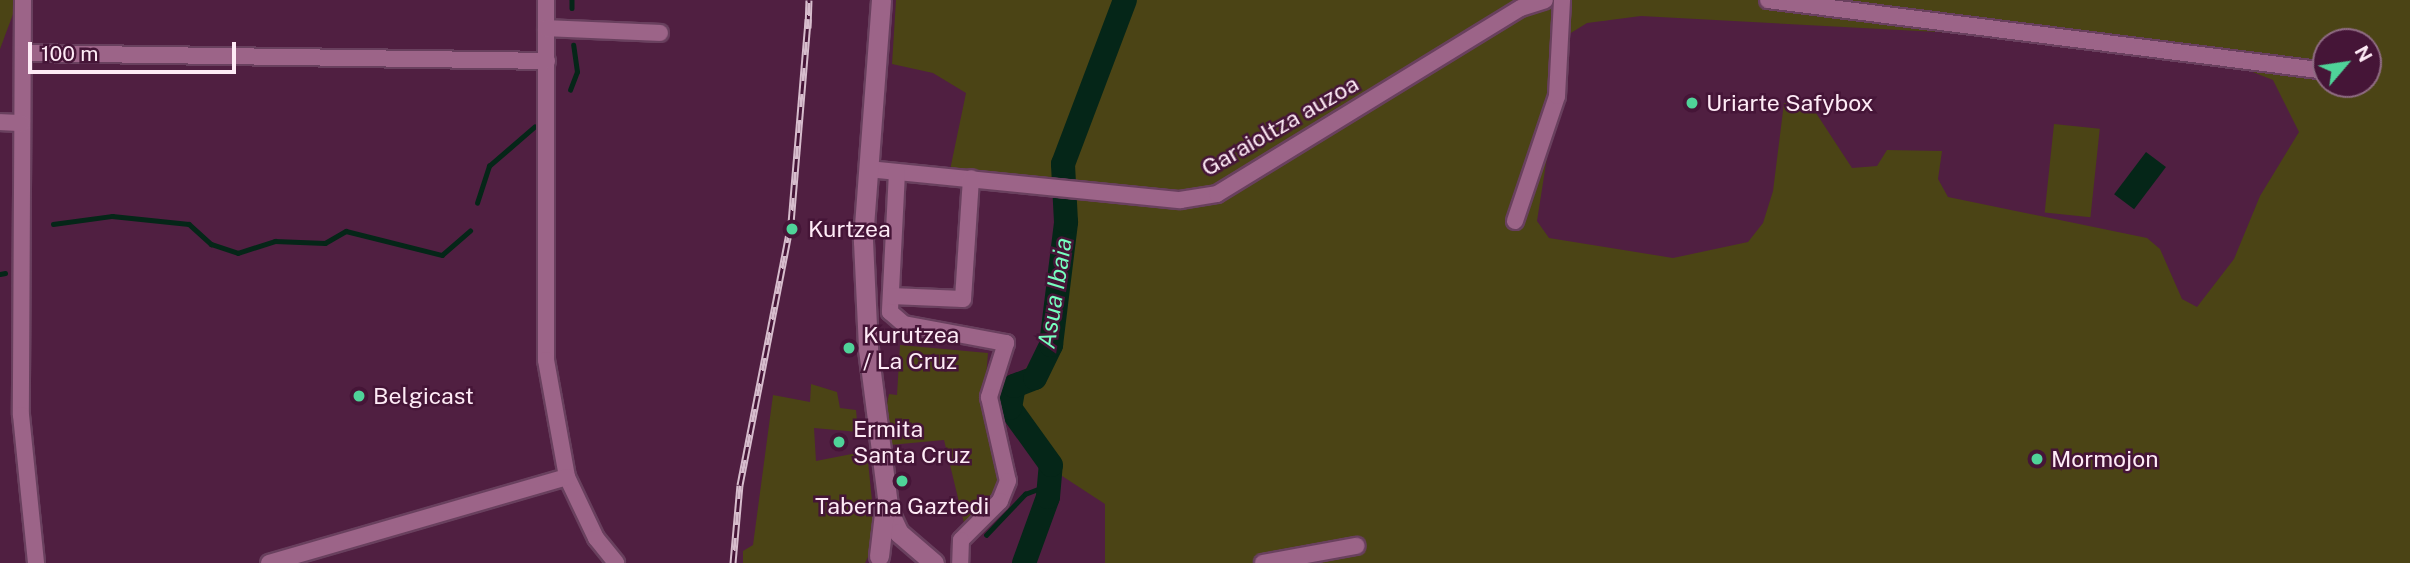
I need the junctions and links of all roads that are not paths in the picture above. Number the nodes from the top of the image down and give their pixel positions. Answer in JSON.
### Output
{"nodes":[{"id":1,"x":23,"y":0,"type":"edge"},
{"id":2,"x":546,"y":0,"type":"edge"},
{"id":3,"x":881,"y":0,"type":"edge"},
{"id":4,"x":1545,"y":0,"type":"edge"},
{"id":5,"x":1562,"y":0,"type":"edge"},
{"id":6,"x":1768,"y":0,"type":"edge"},
{"id":7,"x":546,"y":28,"type":"junction"},
{"id":8,"x":660,"y":33,"type":"dead end"},
{"id":9,"x":23,"y":53,"type":"junction"},
{"id":10,"x":547,"y":61,"type":"junction"},
{"id":11,"x":2312,"y":69,"type":"edge"},
{"id":12,"x":0,"y":122,"type":"edge"},
{"id":13,"x":22,"y":123,"type":"junction"},
{"id":14,"x":868,"y":169,"type":"junction"},
{"id":15,"x":897,"y":172,"type":"junction"},
{"id":16,"x":971,"y":178,"type":"junction"},
{"id":17,"x":1515,"y":221,"type":"dead end"},
{"id":18,"x":891,"y":296,"type":"junction"},
{"id":19,"x":567,"y":477,"type":"junction"},
{"id":20,"x":885,"y":486,"type":"junction"},
{"id":21,"x":1356,"y":546,"type":"dead end"},
{"id":22,"x":918,"y":548,"type":"junction"},
{"id":23,"x":877,"y":559,"type":"edge"},
{"id":24,"x":36,"y":563,"type":"edge"},
{"id":25,"x":269,"y":563,"type":"edge"},
{"id":26,"x":616,"y":563,"type":"edge"},
{"id":27,"x":934,"y":563,"type":"edge"},
{"id":28,"x":960,"y":563,"type":"edge"},
{"id":29,"x":1263,"y":563,"type":"edge"}],
"edges":[{"from":1,"to":9,"type":"street"},
{"from":2,"to":7,"type":"street"},
{"from":3,"to":14,"type":"street"},
{"from":4,"to":16,"type":"street","name":"Garaioltza auzoa"},
{"from":5,"to":17,"type":"street"},
{"from":6,"to":11,"type":"street"},
{"from":7,"to":8,"type":"street"},
{"from":7,"to":10,"type":"street"},
{"from":9,"to":10,"type":"street"},
{"from":9,"to":13,"type":"street"},
{"from":10,"to":19,"type":"street"},
{"from":12,"to":13,"type":"street"},
{"from":13,"to":24,"type":"street"},
{"from":14,"to":15,"type":"street","name":"Garaioltza auzoa"},
{"from":14,"to":20,"type":"street"},
{"from":15,"to":16,"type":"street","name":"Garaioltza auzoa"},
{"from":15,"to":18,"type":"street"},
{"from":16,"to":18,"type":"street"},
{"from":18,"to":28,"type":"street"},
{"from":19,"to":25,"type":"street"},
{"from":19,"to":26,"type":"street"},
{"from":20,"to":22,"type":"street"},
{"from":20,"to":23,"type":"street"},
{"from":21,"to":29,"type":"street"},
{"from":22,"to":23,"type":"street"},
{"from":22,"to":27,"type":"street"}]}
